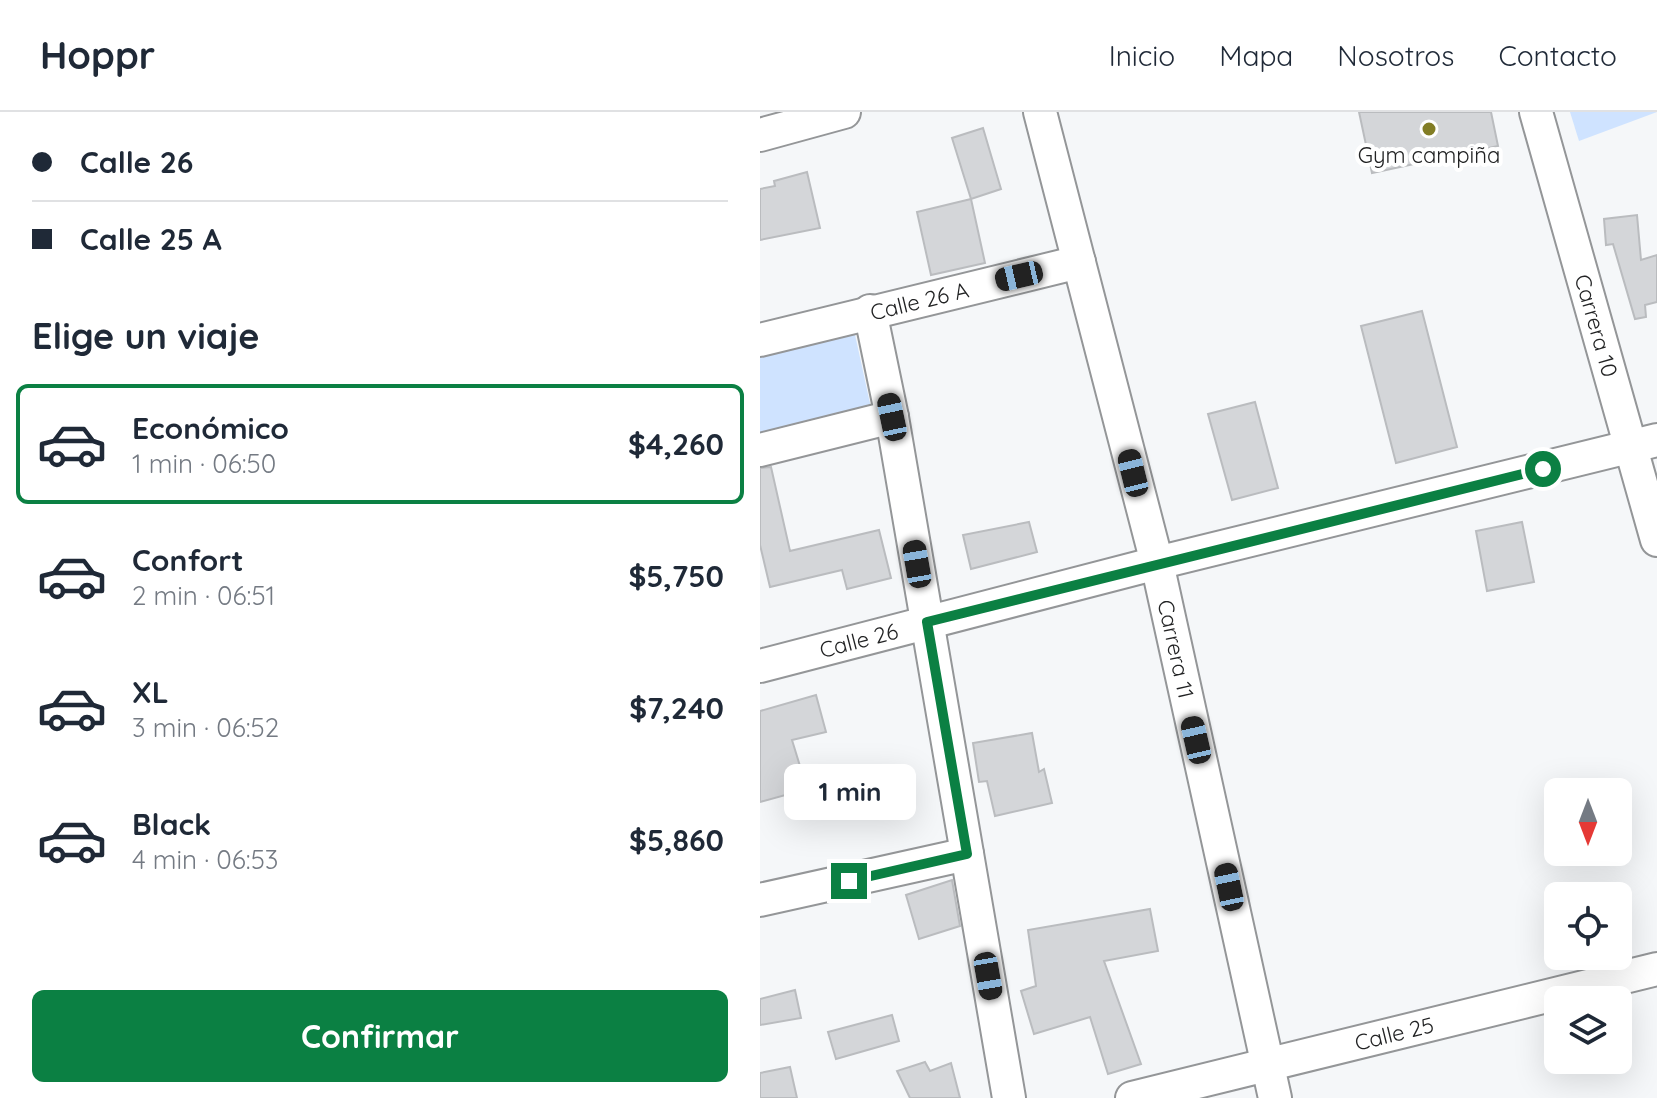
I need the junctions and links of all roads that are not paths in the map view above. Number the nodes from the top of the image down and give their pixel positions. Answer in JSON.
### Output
{"nodes":[{"id":1,"x":844,"y":112,"type":"edge"},
{"id":2,"x":1040,"y":112,"type":"edge"},
{"id":3,"x":1536,"y":112,"type":"edge"},
{"id":4,"x":760,"y":135,"type":"edge"},
{"id":5,"x":1079,"y":262,"type":"junction"},
{"id":6,"x":870,"y":311,"type":"junction"},
{"id":7,"x":760,"y":340,"type":"edge"},
{"id":8,"x":892,"y":417,"type":"junction"},
{"id":9,"x":1645,"y":444,"type":"edge"},
{"id":10,"x":760,"y":450,"type":"edge"},
{"id":11,"x":1657,"y":540,"type":"edge"},
{"id":12,"x":1157,"y":563,"type":"junction"},
{"id":13,"x":927,"y":622,"type":"junction"},
{"id":14,"x":760,"y":666,"type":"edge"},
{"id":15,"x":967,"y":854,"type":"junction"},
{"id":16,"x":760,"y":900,"type":"edge"},
{"id":17,"x":1657,"y":969,"type":"edge"},
{"id":18,"x":1268,"y":1064,"type":"junction"},
{"id":19,"x":1009,"y":1098,"type":"edge"},
{"id":20,"x":1132,"y":1098,"type":"edge"},
{"id":21,"x":1275,"y":1098,"type":"edge"}],
"edges":[{"from":1,"to":4,"type":"street"},
{"from":2,"to":5,"type":"street","name":"Carrera 11"},
{"from":3,"to":9,"type":"street","name":"Carrera 10"},
{"from":5,"to":6,"type":"street","name":"Calle 26 A"},
{"from":5,"to":12,"type":"street","name":"Carrera 11"},
{"from":6,"to":7,"type":"street","name":"Calle 26 A"},
{"from":6,"to":8,"type":"street"},
{"from":8,"to":10,"type":"street"},
{"from":8,"to":13,"type":"street"},
{"from":9,"to":11,"type":"street","name":"Carrera 10"},
{"from":9,"to":12,"type":"street","name":"Calle 26"},
{"from":12,"to":13,"type":"street","name":"Calle 26"},
{"from":12,"to":18,"type":"street","name":"Carrera 11"},
{"from":13,"to":14,"type":"street","name":"Calle 26"},
{"from":13,"to":15,"type":"street"},
{"from":15,"to":16,"type":"street"},
{"from":15,"to":19,"type":"street"},
{"from":17,"to":18,"type":"street","name":"Calle 25"},
{"from":18,"to":20,"type":"street","name":"Calle 25"},
{"from":18,"to":21,"type":"street","name":"Carrera 11"}]}
